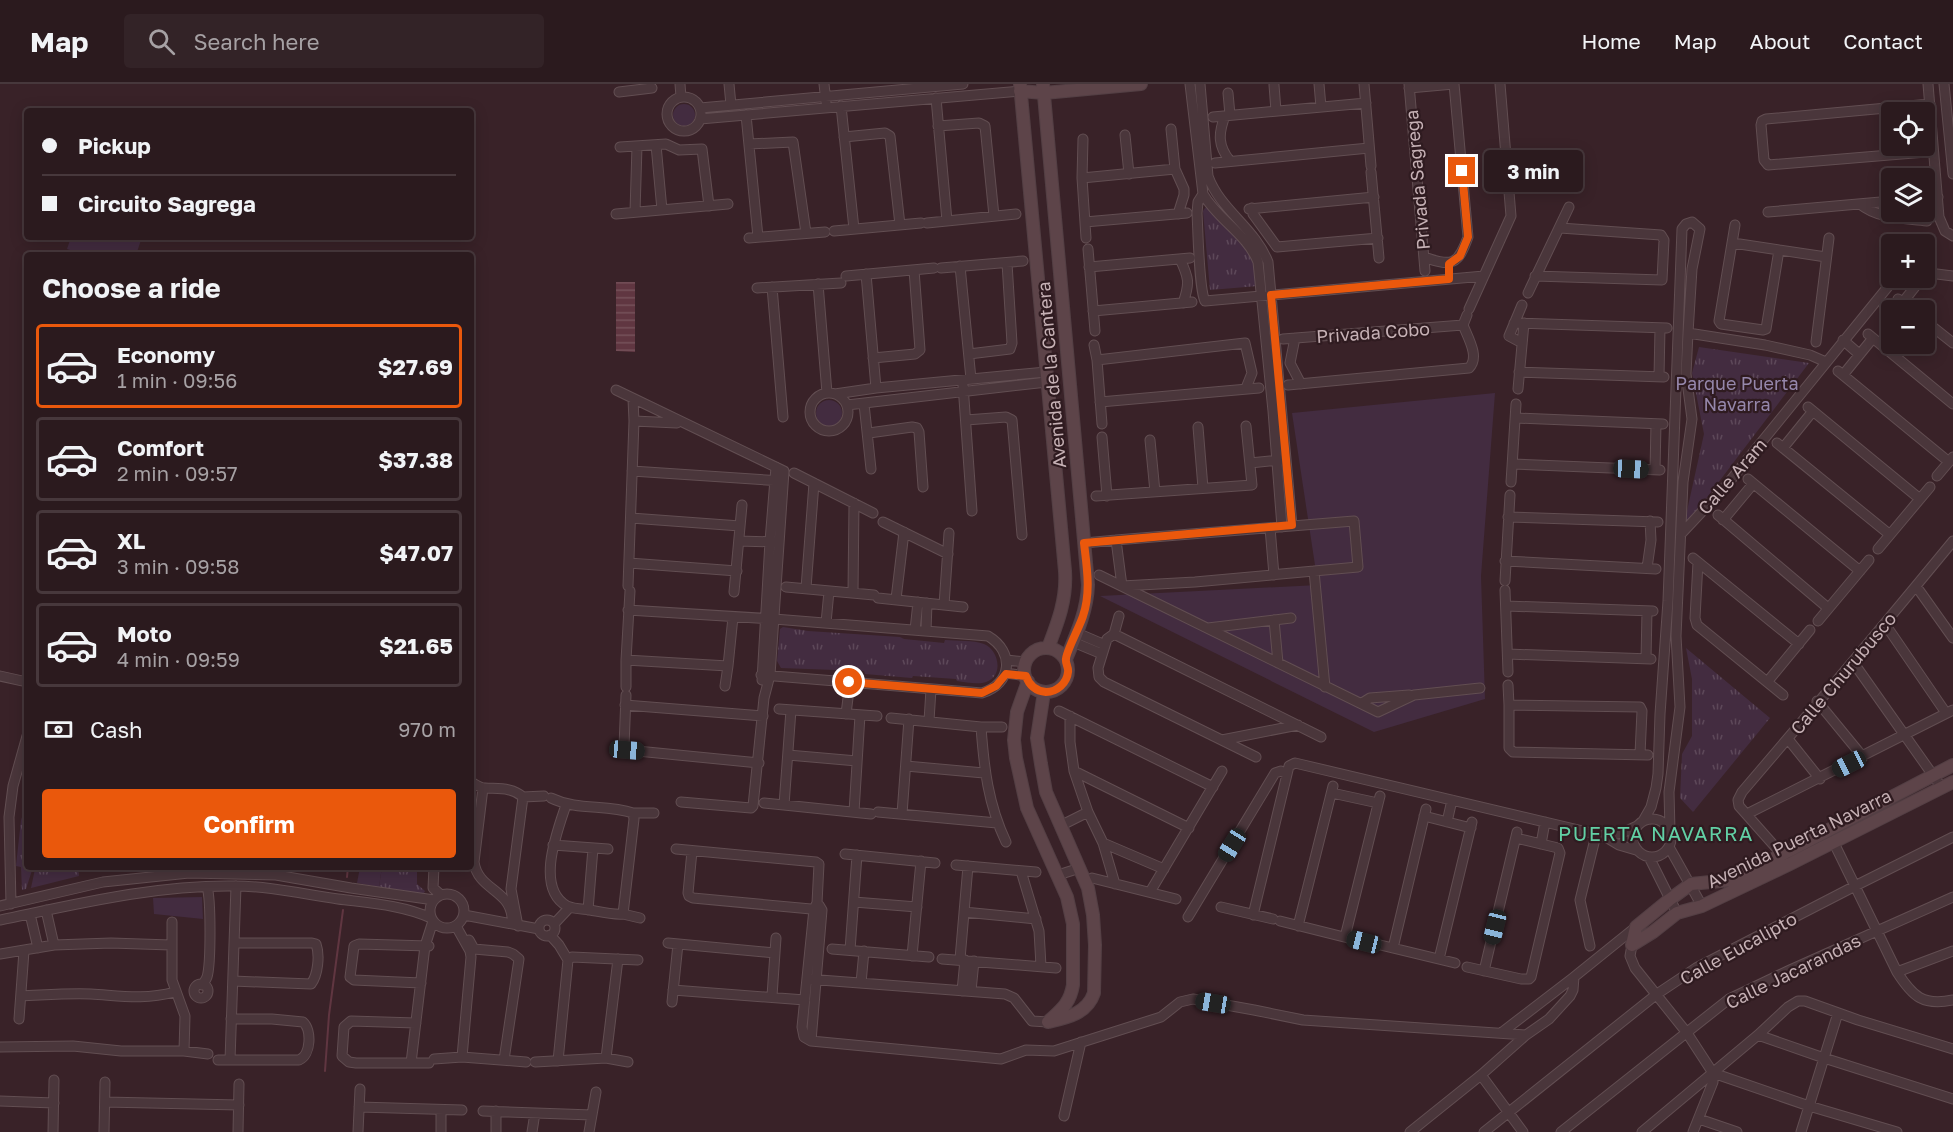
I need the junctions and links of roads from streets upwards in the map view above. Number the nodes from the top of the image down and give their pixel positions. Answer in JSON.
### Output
{"nodes":[{"id":1,"x":680,"y":84,"type":"edge"},
{"id":2,"x":729,"y":84,"type":"edge"},
{"id":3,"x":824,"y":84,"type":"edge"},
{"id":4,"x":963,"y":84,"type":"edge"},
{"id":5,"x":1141,"y":84,"type":"edge"},
{"id":6,"x":1190,"y":84,"type":"edge"},
{"id":7,"x":1200,"y":84,"type":"edge"},
{"id":8,"x":1319,"y":84,"type":"edge"},
{"id":9,"x":1364,"y":84,"type":"edge"},
{"id":10,"x":1454,"y":84,"type":"edge"},
{"id":11,"x":1500,"y":84,"type":"edge"},
{"id":12,"x":1928,"y":84,"type":"edge"},
{"id":13,"x":1944,"y":84,"type":"edge"},
{"id":14,"x":1274,"y":85,"type":"edge"},
{"id":15,"x":917,"y":86,"type":"edge"},
{"id":16,"x":1409,"y":86,"type":"edge"},
{"id":17,"x":632,"y":87,"type":"edge"},
{"id":18,"x":1020,"y":87,"type":"edge"},
{"id":19,"x":652,"y":88,"type":"dead end"},
{"id":20,"x":1044,"y":89,"type":"edge"},
{"id":21,"x":619,"y":92,"type":"dead end"},
{"id":22,"x":1228,"y":93,"type":"dead end"},
{"id":23,"x":825,"y":96,"type":"junction"},
{"id":24,"x":681,"y":97,"type":"junction"},
{"id":25,"x":936,"y":98,"type":"junction"},
{"id":26,"x":919,"y":99,"type":"junction"},
{"id":27,"x":1930,"y":102,"type":"edge"},
{"id":28,"x":1366,"y":103,"type":"junction"},
{"id":29,"x":731,"y":105,"type":"junction"},
{"id":30,"x":841,"y":106,"type":"junction"},
{"id":31,"x":1197,"y":107,"type":"junction"},
{"id":32,"x":1322,"y":107,"type":"junction"},
{"id":33,"x":700,"y":108,"type":"junction"},
{"id":34,"x":827,"y":108,"type":"junction"},
{"id":35,"x":1881,"y":108,"type":"edge"},
{"id":36,"x":1276,"y":111,"type":"junction"},
{"id":37,"x":746,"y":115,"type":"junction"},
{"id":38,"x":1228,"y":116,"type":"junction"},
{"id":39,"x":1213,"y":117,"type":"dead end"},
{"id":40,"x":700,"y":119,"type":"junction"},
{"id":41,"x":938,"y":126,"type":"junction"},
{"id":42,"x":1199,"y":126,"type":"junction"},
{"id":43,"x":675,"y":129,"type":"junction"},
{"id":44,"x":1171,"y":129,"type":"dead end"},
{"id":45,"x":1125,"y":135,"type":"dead end"},
{"id":46,"x":844,"y":137,"type":"junction"},
{"id":47,"x":1083,"y":140,"type":"dead end"},
{"id":48,"x":1219,"y":140,"type":"junction"},
{"id":49,"x":1205,"y":143,"type":"junction"},
{"id":50,"x":666,"y":144,"type":"junction"},
{"id":51,"x":749,"y":144,"type":"junction"},
{"id":52,"x":656,"y":145,"type":"junction"},
{"id":53,"x":637,"y":146,"type":"junction"},
{"id":54,"x":620,"y":147,"type":"dead end"},
{"id":55,"x":1370,"y":148,"type":"junction"},
{"id":56,"x":1952,"y":150,"type":"edge"},
{"id":57,"x":1881,"y":156,"type":"edge"},
{"id":58,"x":1934,"y":156,"type":"edge"},
{"id":59,"x":1230,"y":161,"type":"junction"},
{"id":60,"x":1215,"y":163,"type":"dead end"},
{"id":61,"x":1175,"y":170,"type":"junction"},
{"id":62,"x":1129,"y":174,"type":"junction"},
{"id":63,"x":1953,"y":174,"type":"edge"},
{"id":64,"x":1082,"y":178,"type":"junction"},
{"id":65,"x":1184,"y":192,"type":"junction"},
{"id":66,"x":1203,"y":193,"type":"junction"},
{"id":67,"x":1374,"y":197,"type":"junction"},
{"id":68,"x":1935,"y":197,"type":"edge"},
{"id":69,"x":1938,"y":197,"type":"junction"},
{"id":70,"x":1881,"y":202,"type":"edge"},
{"id":71,"x":728,"y":204,"type":"dead end"},
{"id":72,"x":1860,"y":204,"type":"junction"},
{"id":73,"x":709,"y":206,"type":"junction"},
{"id":74,"x":1569,"y":207,"type":"dead end"},
{"id":75,"x":662,"y":210,"type":"junction"},
{"id":76,"x":635,"y":212,"type":"junction"},
{"id":77,"x":1768,"y":212,"type":"dead end"},
{"id":78,"x":616,"y":213,"type":"dead end"},
{"id":79,"x":1016,"y":214,"type":"dead end"},
{"id":80,"x":1881,"y":214,"type":"edge"},
{"id":81,"x":994,"y":216,"type":"junction"},
{"id":82,"x":947,"y":221,"type":"junction"},
{"id":83,"x":1258,"y":221,"type":"junction"},
{"id":84,"x":1085,"y":222,"type":"junction"},
{"id":85,"x":900,"y":225,"type":"junction"},
{"id":86,"x":1736,"y":225,"type":"dead end"},
{"id":87,"x":1560,"y":228,"type":"junction"},
{"id":88,"x":854,"y":229,"type":"junction"},
{"id":89,"x":1247,"y":230,"type":"junction"},
{"id":90,"x":806,"y":233,"type":"junction"},
{"id":91,"x":1953,"y":236,"type":"edge"},
{"id":92,"x":1086,"y":238,"type":"dead end"},
{"id":93,"x":1377,"y":238,"type":"junction"},
{"id":94,"x":1829,"y":238,"type":"dead end"},
{"id":95,"x":1733,"y":243,"type":"junction"},
{"id":96,"x":1088,"y":249,"type":"dead end"},
{"id":97,"x":1779,"y":250,"type":"junction"},
{"id":98,"x":1424,"y":257,"type":"junction"},
{"id":99,"x":1826,"y":257,"type":"junction"},
{"id":100,"x":1379,"y":258,"type":"dead end"},
{"id":101,"x":1023,"y":261,"type":"dead end"},
{"id":102,"x":1663,"y":261,"type":"junction"},
{"id":103,"x":1681,"y":262,"type":"junction"},
{"id":104,"x":1007,"y":263,"type":"junction"},
{"id":105,"x":1449,"y":264,"type":"junction"},
{"id":106,"x":960,"y":266,"type":"junction"},
{"id":107,"x":1089,"y":267,"type":"junction"},
{"id":108,"x":914,"y":270,"type":"junction"},
{"id":109,"x":1425,"y":271,"type":"dead end"},
{"id":110,"x":866,"y":274,"type":"junction"},
{"id":111,"x":1484,"y":276,"type":"junction"},
{"id":112,"x":1536,"y":276,"type":"junction"},
{"id":113,"x":1935,"y":276,"type":"edge"},
{"id":114,"x":1950,"y":278,"type":"edge"},
{"id":115,"x":1449,"y":279,"type":"junction"},
{"id":116,"x":1202,"y":282,"type":"junction"},
{"id":117,"x":1188,"y":283,"type":"junction"},
{"id":118,"x":818,"y":284,"type":"junction"},
{"id":119,"x":772,"y":287,"type":"junction"},
{"id":120,"x":758,"y":288,"type":"dead end"},
{"id":121,"x":1887,"y":288,"type":"edge"},
{"id":122,"x":1913,"y":288,"type":"edge"},
{"id":123,"x":1528,"y":293,"type":"dead end"},
{"id":124,"x":1267,"y":295,"type":"junction"},
{"id":125,"x":1901,"y":300,"type":"edge"},
{"id":126,"x":1522,"y":305,"type":"dead end"},
{"id":127,"x":1093,"y":311,"type":"junction"},
{"id":128,"x":1519,"y":323,"type":"junction"},
{"id":129,"x":1463,"y":325,"type":"junction"},
{"id":130,"x":1743,"y":328,"type":"junction"},
{"id":131,"x":1935,"y":329,"type":"edge"},
{"id":132,"x":1095,"y":331,"type":"dead end"},
{"id":133,"x":1688,"y":333,"type":"junction"},
{"id":134,"x":1295,"y":338,"type":"junction"},
{"id":135,"x":1283,"y":339,"type":"dead end"},
{"id":136,"x":1843,"y":340,"type":"junction"},
{"id":137,"x":1740,"y":341,"type":"junction"},
{"id":138,"x":1816,"y":342,"type":"dead end"},
{"id":139,"x":1953,"y":343,"type":"edge"},
{"id":140,"x":1094,"y":345,"type":"dead end"},
{"id":141,"x":1659,"y":350,"type":"junction"},
{"id":142,"x":1678,"y":351,"type":"junction"},
{"id":143,"x":969,"y":354,"type":"junction"},
{"id":144,"x":1859,"y":354,"type":"junction"},
{"id":145,"x":873,"y":358,"type":"junction"},
{"id":146,"x":1097,"y":360,"type":"junction"},
{"id":147,"x":1826,"y":362,"type":"junction"},
{"id":148,"x":1290,"y":363,"type":"junction"},
{"id":149,"x":1273,"y":365,"type":"junction"},
{"id":150,"x":1252,"y":367,"type":"junction"},
{"id":151,"x":1519,"y":372,"type":"junction"},
{"id":152,"x":1047,"y":377,"type":"junction"},
{"id":153,"x":967,"y":379,"type":"junction"},
{"id":154,"x":1301,"y":384,"type":"junction"},
{"id":155,"x":1288,"y":385,"type":"dead end"},
{"id":156,"x":876,"y":388,"type":"junction"},
{"id":157,"x":1246,"y":388,"type":"junction"},
{"id":158,"x":1259,"y":388,"type":"dead end"},
{"id":159,"x":1518,"y":389,"type":"dead end"},
{"id":160,"x":616,"y":390,"type":"dead end"},
{"id":161,"x":964,"y":391,"type":"junction"},
{"id":162,"x":831,"y":394,"type":"junction"},
{"id":163,"x":633,"y":399,"type":"junction"},
{"id":164,"x":1100,"y":402,"type":"junction"},
{"id":165,"x":864,"y":404,"type":"junction"},
{"id":166,"x":1516,"y":404,"type":"dead end"},
{"id":167,"x":1953,"y":404,"type":"edge"},
{"id":168,"x":847,"y":405,"type":"junction"},
{"id":169,"x":1784,"y":415,"type":"junction"},
{"id":170,"x":783,"y":417,"type":"dead end"},
{"id":171,"x":1516,"y":418,"type":"junction"},
{"id":172,"x":1675,"y":418,"type":"junction"},
{"id":173,"x":1692,"y":419,"type":"junction"},
{"id":174,"x":966,"y":420,"type":"junction"},
{"id":175,"x":634,"y":421,"type":"junction"},
{"id":176,"x":682,"y":423,"type":"junction"},
{"id":177,"x":1102,"y":424,"type":"dead end"},
{"id":178,"x":1246,"y":426,"type":"dead end"},
{"id":179,"x":1198,"y":427,"type":"dead end"},
{"id":180,"x":1798,"y":429,"type":"junction"},
{"id":181,"x":869,"y":433,"type":"junction"},
{"id":182,"x":1674,"y":434,"type":"junction"},
{"id":183,"x":1691,"y":435,"type":"junction"},
{"id":184,"x":1102,"y":437,"type":"dead end"},
{"id":185,"x":1150,"y":440,"type":"dead end"},
{"id":186,"x":1655,"y":446,"type":"junction"},
{"id":187,"x":1674,"y":446,"type":"junction"},
{"id":188,"x":1281,"y":460,"type":"junction"},
{"id":189,"x":1951,"y":460,"type":"edge"},
{"id":190,"x":1250,"y":463,"type":"junction"},
{"id":191,"x":1513,"y":464,"type":"junction"},
{"id":192,"x":871,"y":470,"type":"dead end"},
{"id":193,"x":632,"y":471,"type":"junction"},
{"id":194,"x":794,"y":473,"type":"dead end"},
{"id":195,"x":1937,"y":476,"type":"dead end"},
{"id":196,"x":780,"y":481,"type":"junction"},
{"id":197,"x":1511,"y":482,"type":"dead end"},
{"id":198,"x":814,"y":483,"type":"junction"},
{"id":199,"x":923,"y":487,"type":"dead end"},
{"id":200,"x":1725,"y":487,"type":"junction"},
{"id":201,"x":1930,"y":487,"type":"dead end"},
{"id":202,"x":1203,"y":488,"type":"junction"},
{"id":203,"x":1155,"y":492,"type":"junction"},
{"id":204,"x":1510,"y":495,"type":"dead end"},
{"id":205,"x":1096,"y":496,"type":"dead end"},
{"id":206,"x":1107,"y":496,"type":"junction"},
{"id":207,"x":1741,"y":499,"type":"junction"},
{"id":208,"x":1920,"y":499,"type":"junction"},
{"id":209,"x":855,"y":503,"type":"junction"},
{"id":210,"x":742,"y":505,"type":"dead end"},
{"id":211,"x":972,"y":511,"type":"dead end"},
{"id":212,"x":873,"y":513,"type":"dead end"},
{"id":213,"x":1508,"y":517,"type":"junction"},
{"id":214,"x":630,"y":518,"type":"junction"},
{"id":215,"x":883,"y":522,"type":"dead end"},
{"id":216,"x":740,"y":526,"type":"junction"},
{"id":217,"x":1287,"y":526,"type":"junction"},
{"id":218,"x":1270,"y":528,"type":"junction"},
{"id":219,"x":904,"y":532,"type":"junction"},
{"id":220,"x":949,"y":533,"type":"dead end"},
{"id":221,"x":1681,"y":534,"type":"junction"},
{"id":222,"x":1889,"y":534,"type":"junction"},
{"id":223,"x":1022,"y":535,"type":"dead end"},
{"id":224,"x":1116,"y":540,"type":"junction"},
{"id":225,"x":1651,"y":540,"type":"junction"},
{"id":226,"x":1670,"y":541,"type":"junction"},
{"id":227,"x":739,"y":542,"type":"junction"},
{"id":228,"x":775,"y":542,"type":"junction"},
{"id":229,"x":1084,"y":543,"type":"junction"},
{"id":230,"x":1951,"y":547,"type":"edge"},
{"id":231,"x":1878,"y":549,"type":"dead end"},
{"id":232,"x":948,"y":554,"type":"junction"},
{"id":233,"x":1086,"y":559,"type":"junction"},
{"id":234,"x":1869,"y":560,"type":"dead end"},
{"id":235,"x":1065,"y":561,"type":"junction"},
{"id":236,"x":1505,"y":561,"type":"junction"},
{"id":237,"x":629,"y":563,"type":"junction"},
{"id":238,"x":737,"y":571,"type":"junction"},
{"id":239,"x":1314,"y":571,"type":"junction"},
{"id":240,"x":1860,"y":571,"type":"junction"},
{"id":241,"x":1099,"y":575,"type":"dead end"},
{"id":242,"x":1274,"y":575,"type":"junction"},
{"id":243,"x":1122,"y":586,"type":"junction"},
{"id":244,"x":1916,"y":586,"type":"junction"},
{"id":245,"x":786,"y":587,"type":"dead end"},
{"id":246,"x":806,"y":588,"type":"junction"},
{"id":247,"x":1680,"y":588,"type":"junction"},
{"id":248,"x":1696,"y":588,"type":"junction"},
{"id":249,"x":832,"y":591,"type":"junction"},
{"id":250,"x":734,"y":592,"type":"dead end"},
{"id":251,"x":853,"y":593,"type":"junction"},
{"id":252,"x":896,"y":599,"type":"junction"},
{"id":253,"x":923,"y":602,"type":"junction"},
{"id":254,"x":944,"y":605,"type":"junction"},
{"id":255,"x":1506,"y":606,"type":"junction"},
{"id":256,"x":963,"y":607,"type":"dead end"},
{"id":257,"x":1828,"y":609,"type":"junction"},
{"id":258,"x":628,"y":610,"type":"junction"},
{"id":259,"x":1119,"y":616,"type":"dead end"},
{"id":260,"x":733,"y":617,"type":"junction"},
{"id":261,"x":770,"y":618,"type":"junction"},
{"id":262,"x":1291,"y":618,"type":"dead end"},
{"id":263,"x":1274,"y":620,"type":"junction"},
{"id":264,"x":1818,"y":621,"type":"dead end"},
{"id":265,"x":829,"y":623,"type":"junction"},
{"id":266,"x":1885,"y":624,"type":"junction"},
{"id":267,"x":1208,"y":628,"type":"junction"},
{"id":268,"x":915,"y":630,"type":"junction"},
{"id":269,"x":1810,"y":630,"type":"dead end"},
{"id":270,"x":926,"y":631,"type":"junction"},
{"id":271,"x":1114,"y":634,"type":"junction"},
{"id":272,"x":1075,"y":637,"type":"junction"},
{"id":273,"x":1953,"y":638,"type":"edge"},
{"id":274,"x":1646,"y":640,"type":"junction"},
{"id":275,"x":1666,"y":640,"type":"junction"},
{"id":276,"x":1798,"y":644,"type":"junction"},
{"id":277,"x":1048,"y":648,"type":"junction"},
{"id":278,"x":1103,"y":649,"type":"junction"},
{"id":279,"x":1508,"y":654,"type":"junction"},
{"id":280,"x":1066,"y":659,"type":"junction"},
{"id":281,"x":626,"y":660,"type":"junction"},
{"id":282,"x":1007,"y":660,"type":"junction"},
{"id":283,"x":1026,"y":662,"type":"junction"},
{"id":284,"x":1853,"y":662,"type":"junction"},
{"id":285,"x":1278,"y":663,"type":"junction"},
{"id":286,"x":728,"y":666,"type":"junction"},
{"id":287,"x":1508,"y":672,"type":"dead end"},
{"id":288,"x":1006,"y":674,"type":"junction"},
{"id":289,"x":766,"y":675,"type":"junction"},
{"id":290,"x":0,"y":676,"type":"edge"},
{"id":291,"x":1027,"y":678,"type":"junction"},
{"id":292,"x":24,"y":681,"type":"edge"},
{"id":293,"x":1768,"y":681,"type":"junction"},
{"id":294,"x":849,"y":682,"type":"junction"},
{"id":295,"x":1508,"y":685,"type":"dead end"},
{"id":296,"x":725,"y":686,"type":"dead end"},
{"id":297,"x":1325,"y":687,"type":"junction"},
{"id":298,"x":1480,"y":688,"type":"dead end"},
{"id":299,"x":932,"y":689,"type":"junction"},
{"id":300,"x":1044,"y":692,"type":"junction"},
{"id":301,"x":1414,"y":694,"type":"junction"},
{"id":302,"x":1783,"y":695,"type":"dead end"},
{"id":303,"x":626,"y":696,"type":"junction"},
{"id":304,"x":1817,"y":701,"type":"junction"},
{"id":305,"x":1362,"y":703,"type":"junction"},
{"id":306,"x":1509,"y":705,"type":"junction"},
{"id":307,"x":779,"y":710,"type":"dead end"},
{"id":308,"x":791,"y":710,"type":"junction"},
{"id":309,"x":1059,"y":711,"type":"dead end"},
{"id":310,"x":1950,"y":712,"type":"edge"},
{"id":311,"x":1660,"y":713,"type":"junction"},
{"id":312,"x":846,"y":714,"type":"junction"},
{"id":313,"x":860,"y":715,"type":"junction"},
{"id":314,"x":763,"y":716,"type":"junction"},
{"id":315,"x":877,"y":716,"type":"dead end"},
{"id":316,"x":1070,"y":716,"type":"junction"},
{"id":317,"x":1679,"y":716,"type":"junction"},
{"id":318,"x":891,"y":718,"type":"dead end"},
{"id":319,"x":909,"y":719,"type":"junction"},
{"id":320,"x":929,"y":721,"type":"junction"},
{"id":321,"x":1298,"y":725,"type":"junction"},
{"id":322,"x":981,"y":727,"type":"junction"},
{"id":323,"x":1002,"y":727,"type":"dead end"},
{"id":324,"x":1641,"y":730,"type":"junction"},
{"id":325,"x":1659,"y":732,"type":"junction"},
{"id":326,"x":1904,"y":735,"type":"junction"},
{"id":327,"x":1321,"y":737,"type":"dead end"},
{"id":328,"x":1788,"y":739,"type":"junction"},
{"id":329,"x":1222,"y":740,"type":"junction"},
{"id":330,"x":24,"y":747,"type":"edge"},
{"id":331,"x":788,"y":755,"type":"junction"},
{"id":332,"x":1256,"y":757,"type":"dead end"},
{"id":333,"x":1863,"y":757,"type":"junction"},
{"id":334,"x":856,"y":761,"type":"junction"},
{"id":335,"x":759,"y":763,"type":"junction"},
{"id":336,"x":1953,"y":765,"type":"edge"},
{"id":337,"x":906,"y":766,"type":"junction"},
{"id":338,"x":1074,"y":771,"type":"junction"},
{"id":339,"x":1222,"y":771,"type":"dead end"},
{"id":340,"x":984,"y":773,"type":"junction"},
{"id":341,"x":1287,"y":774,"type":"junction"},
{"id":342,"x":1933,"y":775,"type":"junction"},
{"id":343,"x":1360,"y":778,"type":"junction"},
{"id":344,"x":1820,"y":779,"type":"junction"},
{"id":345,"x":1953,"y":782,"type":"edge"},
{"id":346,"x":474,"y":784,"type":"edge"},
{"id":347,"x":1213,"y":787,"type":"junction"},
{"id":348,"x":483,"y":788,"type":"junction"},
{"id":349,"x":1941,"y":788,"type":"junction"},
{"id":350,"x":523,"y":797,"type":"junction"},
{"id":351,"x":1355,"y":798,"type":"junction"},
{"id":352,"x":1452,"y":800,"type":"junction"},
{"id":353,"x":681,"y":802,"type":"dead end"},
{"id":354,"x":764,"y":803,"type":"dead end"},
{"id":355,"x":566,"y":805,"type":"junction"},
{"id":356,"x":784,"y":805,"type":"junction"},
{"id":357,"x":854,"y":812,"type":"junction"},
{"id":358,"x":1088,"y":812,"type":"junction"},
{"id":359,"x":633,"y":813,"type":"junction"},
{"id":360,"x":654,"y":813,"type":"dead end"},
{"id":361,"x":902,"y":814,"type":"junction"},
{"id":362,"x":1747,"y":814,"type":"junction"},
{"id":363,"x":4,"y":817,"type":"edge"},
{"id":364,"x":1447,"y":822,"type":"junction"},
{"id":365,"x":1545,"y":822,"type":"junction"},
{"id":366,"x":997,"y":823,"type":"junction"},
{"id":367,"x":1640,"y":824,"type":"junction"},
{"id":368,"x":1060,"y":826,"type":"junction"},
{"id":369,"x":1189,"y":828,"type":"junction"},
{"id":370,"x":1670,"y":831,"type":"junction"},
{"id":371,"x":1600,"y":836,"type":"junction"},
{"id":372,"x":1953,"y":837,"type":"edge"},
{"id":373,"x":1833,"y":841,"type":"junction"},
{"id":374,"x":1006,"y":842,"type":"dead end"},
{"id":375,"x":1103,"y":843,"type":"junction"},
{"id":376,"x":554,"y":844,"type":"junction"},
{"id":377,"x":1540,"y":844,"type":"junction"},
{"id":378,"x":1669,"y":847,"type":"junction"},
{"id":379,"x":593,"y":848,"type":"junction"},
{"id":380,"x":608,"y":849,"type":"dead end"},
{"id":381,"x":676,"y":849,"type":"dead end"},
{"id":382,"x":1636,"y":850,"type":"junction"},
{"id":383,"x":692,"y":851,"type":"junction"},
{"id":384,"x":845,"y":854,"type":"dead end"},
{"id":385,"x":857,"y":855,"type":"junction"},
{"id":386,"x":1781,"y":855,"type":"junction"},
{"id":387,"x":1649,"y":857,"type":"junction"},
{"id":388,"x":921,"y":861,"type":"junction"},
{"id":389,"x":935,"y":863,"type":"dead end"},
{"id":390,"x":1790,"y":864,"type":"junction"},
{"id":391,"x":956,"y":865,"type":"dead end"},
{"id":392,"x":4,"y":866,"type":"edge"},
{"id":393,"x":968,"y":866,"type":"junction"},
{"id":394,"x":1080,"y":868,"type":"junction"},
{"id":395,"x":189,"y":870,"type":"edge"},
{"id":396,"x":434,"y":870,"type":"edge"},
{"id":397,"x":1164,"y":870,"type":"junction"},
{"id":398,"x":1021,"y":871,"type":"junction"},
{"id":399,"x":142,"y":872,"type":"edge"},
{"id":400,"x":1036,"y":872,"type":"dead end"},
{"id":401,"x":276,"y":875,"type":"junction"},
{"id":402,"x":1058,"y":875,"type":"junction"},
{"id":403,"x":1092,"y":878,"type":"dead end"},
{"id":404,"x":103,"y":882,"type":"junction"},
{"id":405,"x":1115,"y":884,"type":"junction"},
{"id":406,"x":1691,"y":884,"type":"junction"},
{"id":407,"x":238,"y":886,"type":"junction"},
{"id":408,"x":1855,"y":886,"type":"junction"},
{"id":409,"x":207,"y":887,"type":"junction"},
{"id":410,"x":274,"y":889,"type":"junction"},
{"id":411,"x":507,"y":892,"type":"junction"},
{"id":412,"x":1150,"y":892,"type":"junction"},
{"id":413,"x":107,"y":897,"type":"junction"},
{"id":414,"x":437,"y":897,"type":"junction"},
{"id":415,"x":1953,"y":897,"type":"edge"},
{"id":416,"x":1176,"y":899,"type":"dead end"},
{"id":417,"x":1669,"y":900,"type":"junction"},
{"id":418,"x":854,"y":902,"type":"junction"},
{"id":419,"x":11,"y":904,"type":"junction"},
{"id":420,"x":0,"y":906,"type":"edge"},
{"id":421,"x":567,"y":906,"type":"junction"},
{"id":422,"x":1702,"y":906,"type":"junction"},
{"id":423,"x":818,"y":907,"type":"junction"},
{"id":424,"x":917,"y":907,"type":"junction"},
{"id":425,"x":1221,"y":907,"type":"dead end"},
{"id":426,"x":46,"y":910,"type":"junction"},
{"id":427,"x":588,"y":910,"type":"junction"},
{"id":428,"x":964,"y":912,"type":"junction"},
{"id":429,"x":1677,"y":913,"type":"junction"},
{"id":430,"x":30,"y":914,"type":"junction"},
{"id":431,"x":623,"y":914,"type":"junction"},
{"id":432,"x":1253,"y":915,"type":"junction"},
{"id":433,"x":1188,"y":917,"type":"dead end"},
{"id":434,"x":640,"y":918,"type":"dead end"},
{"id":435,"x":1036,"y":919,"type":"junction"},
{"id":436,"x":0,"y":920,"type":"edge"},
{"id":437,"x":460,"y":921,"type":"junction"},
{"id":438,"x":172,"y":922,"type":"dead end"},
{"id":439,"x":433,"y":922,"type":"junction"},
{"id":440,"x":552,"y":922,"type":"junction"},
{"id":441,"x":515,"y":925,"type":"junction"},
{"id":442,"x":1298,"y":926,"type":"junction"},
{"id":443,"x":1636,"y":927,"type":"junction"},
{"id":444,"x":539,"y":928,"type":"junction"},
{"id":445,"x":1877,"y":930,"type":"junction"},
{"id":446,"x":550,"y":935,"type":"junction"},
{"id":447,"x":1345,"y":937,"type":"junction"},
{"id":448,"x":776,"y":938,"type":"dead end"},
{"id":449,"x":236,"y":943,"type":"junction"},
{"id":450,"x":54,"y":945,"type":"junction"},
{"id":451,"x":171,"y":945,"type":"junction"},
{"id":452,"x":1632,"y":945,"type":"junction"},
{"id":453,"x":427,"y":946,"type":"junction"},
{"id":454,"x":1590,"y":946,"type":"dead end"},
{"id":455,"x":38,"y":948,"type":"junction"},
{"id":456,"x":1393,"y":948,"type":"junction"},
{"id":457,"x":832,"y":949,"type":"dead end"},
{"id":458,"x":472,"y":950,"type":"junction"},
{"id":459,"x":850,"y":950,"type":"junction"},
{"id":460,"x":24,"y":951,"type":"junction"},
{"id":461,"x":864,"y":951,"type":"junction"},
{"id":462,"x":1953,"y":951,"type":"edge"},
{"id":463,"x":775,"y":953,"type":"junction"},
{"id":464,"x":0,"y":954,"type":"edge"},
{"id":465,"x":912,"y":956,"type":"junction"},
{"id":466,"x":929,"y":957,"type":"dead end"},
{"id":467,"x":942,"y":958,"type":"dead end"},
{"id":468,"x":618,"y":959,"type":"junction"},
{"id":469,"x":1439,"y":959,"type":"junction"},
{"id":470,"x":568,"y":960,"type":"junction"},
{"id":471,"x":638,"y":960,"type":"dead end"},
{"id":472,"x":966,"y":960,"type":"junction"},
{"id":473,"x":1455,"y":963,"type":"dead end"},
{"id":474,"x":1041,"y":966,"type":"junction"},
{"id":475,"x":1467,"y":967,"type":"dead end"},
{"id":476,"x":1056,"y":968,"type":"dead end"},
{"id":477,"x":1484,"y":971,"type":"junction"},
{"id":478,"x":1898,"y":972,"type":"junction"},
{"id":479,"x":1574,"y":977,"type":"junction"},
{"id":480,"x":811,"y":979,"type":"junction"},
{"id":481,"x":236,"y":982,"type":"junction"},
{"id":482,"x":421,"y":983,"type":"junction"},
{"id":483,"x":861,"y":983,"type":"junction"},
{"id":484,"x":202,"y":985,"type":"dead end"},
{"id":485,"x":674,"y":990,"type":"junction"},
{"id":486,"x":967,"y":991,"type":"junction"},
{"id":487,"x":175,"y":992,"type":"junction"},
{"id":488,"x":773,"y":993,"type":"junction"},
{"id":489,"x":1657,"y":994,"type":"junction"},
{"id":490,"x":21,"y":996,"type":"junction"},
{"id":491,"x":805,"y":997,"type":"junction"},
{"id":492,"x":1953,"y":1000,"type":"edge"},
{"id":493,"x":672,"y":1002,"type":"dead end"},
{"id":494,"x":1838,"y":1013,"type":"junction"},
{"id":495,"x":19,"y":1018,"type":"dead end"},
{"id":496,"x":234,"y":1019,"type":"junction"},
{"id":497,"x":1048,"y":1022,"type":"junction"},
{"id":498,"x":416,"y":1023,"type":"junction"},
{"id":499,"x":1501,"y":1033,"type":"junction"},
{"id":500,"x":1688,"y":1034,"type":"junction"},
{"id":501,"x":1526,"y":1035,"type":"junction"},
{"id":502,"x":1758,"y":1035,"type":"junction"},
{"id":503,"x":811,"y":1041,"type":"junction"},
{"id":504,"x":1081,"y":1042,"type":"junction"},
{"id":505,"x":0,"y":1047,"type":"edge"},
{"id":506,"x":1953,"y":1049,"type":"edge"},
{"id":507,"x":184,"y":1051,"type":"junction"},
{"id":508,"x":208,"y":1054,"type":"dead end"},
{"id":509,"x":462,"y":1057,"type":"junction"},
{"id":510,"x":606,"y":1058,"type":"junction"},
{"id":511,"x":1824,"y":1059,"type":"junction"},
{"id":512,"x":218,"y":1060,"type":"dead end"},
{"id":513,"x":233,"y":1060,"type":"junction"},
{"id":514,"x":504,"y":1060,"type":"junction"},
{"id":515,"x":558,"y":1060,"type":"junction"},
{"id":516,"x":628,"y":1062,"type":"dead end"},
{"id":517,"x":411,"y":1063,"type":"junction"},
{"id":518,"x":1713,"y":1073,"type":"junction"},
{"id":519,"x":1481,"y":1075,"type":"junction"},
{"id":520,"x":54,"y":1080,"type":"dead end"},
{"id":521,"x":105,"y":1083,"type":"dead end"},
{"id":522,"x":239,"y":1084,"type":"dead end"},
{"id":523,"x":360,"y":1089,"type":"dead end"},
{"id":524,"x":596,"y":1092,"type":"dead end"},
{"id":525,"x":1953,"y":1099,"type":"edge"},
{"id":526,"x":0,"y":1101,"type":"edge"},
{"id":527,"x":54,"y":1102,"type":"junction"},
{"id":528,"x":105,"y":1102,"type":"junction"},
{"id":529,"x":239,"y":1105,"type":"junction"},
{"id":530,"x":1809,"y":1106,"type":"junction"},
{"id":531,"x":358,"y":1107,"type":"junction"},
{"id":532,"x":441,"y":1110,"type":"junction"},
{"id":533,"x":462,"y":1110,"type":"dead end"},
{"id":534,"x":483,"y":1111,"type":"dead end"},
{"id":535,"x":496,"y":1111,"type":"junction"},
{"id":536,"x":1507,"y":1112,"type":"junction"},
{"id":537,"x":535,"y":1113,"type":"junction"},
{"id":538,"x":592,"y":1114,"type":"junction"},
{"id":539,"x":1064,"y":1116,"type":"dead end"},
{"id":540,"x":1699,"y":1119,"type":"junction"},
{"id":541,"x":54,"y":1132,"type":"edge"},
{"id":542,"x":104,"y":1132,"type":"edge"},
{"id":543,"x":238,"y":1132,"type":"edge"},
{"id":544,"x":358,"y":1132,"type":"edge"},
{"id":545,"x":441,"y":1132,"type":"edge"},
{"id":546,"x":496,"y":1132,"type":"edge"},
{"id":547,"x":532,"y":1132,"type":"edge"},
{"id":548,"x":589,"y":1132,"type":"edge"},
{"id":549,"x":1410,"y":1132,"type":"edge"},
{"id":550,"x":1484,"y":1132,"type":"edge"},
{"id":551,"x":1523,"y":1132,"type":"edge"},
{"id":552,"x":1561,"y":1132,"type":"edge"},
{"id":553,"x":1642,"y":1132,"type":"edge"},
{"id":554,"x":1693,"y":1132,"type":"edge"},
{"id":555,"x":1737,"y":1132,"type":"edge"},
{"id":556,"x":1801,"y":1132,"type":"edge"},
{"id":557,"x":1897,"y":1132,"type":"edge"}],
"edges":[{"from":1,"to":24,"type":"street"},
{"from":2,"to":29,"type":"street"},
{"from":3,"to":23,"type":"street"},
{"from":4,"to":15,"type":"street"},
{"from":5,"to":20,"type":"street"},
{"from":6,"to":31,"type":"street"},
{"from":7,"to":31,"type":"street"},
{"from":8,"to":32,"type":"street"},
{"from":9,"to":28,"type":"street"},
{"from":10,"to":16,"type":"street","name":"Privada Sagrega"},
{"from":10,"to":105,"type":"street"},
{"from":11,"to":111,"type":"street"},
{"from":12,"to":27,"type":"street"},
{"from":13,"to":56,"type":"street"},
{"from":14,"to":36,"type":"street"},
{"from":15,"to":23,"type":"street"},
{"from":15,"to":26,"type":"street"},
{"from":16,"to":98,"type":"street","name":"Privada Sagrega"},
{"from":17,"to":19,"type":"street"},
{"from":17,"to":21,"type":"street"},
{"from":18,"to":20,"type":"street"},
{"from":18,"to":25,"type":"street"},
{"from":18,"to":152,"type":"street","name":"Avenida de la Cantera"},
{"from":20,"to":229,"type":"street","name":"Avenida de la Cantera"},
{"from":22,"to":38,"type":"street"},
{"from":23,"to":29,"type":"street"},
{"from":23,"to":34,"type":"street"},
{"from":24,"to":33,"type":"street"},
{"from":24,"to":43,"type":"street"},
{"from":25,"to":26,"type":"street"},
{"from":25,"to":41,"type":"street"},
{"from":26,"to":30,"type":"street"},
{"from":28,"to":32,"type":"street"},
{"from":28,"to":55,"type":"street"},
{"from":29,"to":33,"type":"street"},
{"from":30,"to":34,"type":"street"},
{"from":30,"to":46,"type":"street"},
{"from":31,"to":42,"type":"street"},
{"from":32,"to":36,"type":"street"},
{"from":33,"to":40,"type":"street"},
{"from":34,"to":37,"type":"street"},
{"from":35,"to":57,"type":"street"},
{"from":36,"to":38,"type":"street"},
{"from":37,"to":40,"type":"street"},
{"from":37,"to":51,"type":"street"},
{"from":38,"to":39,"type":"street"},
{"from":38,"to":48,"type":"street"},
{"from":40,"to":43,"type":"street"},
{"from":41,"to":81,"type":"street"},
{"from":41,"to":82,"type":"street"},
{"from":42,"to":49,"type":"street"},
{"from":42,"to":66,"type":"street"},
{"from":43,"to":50,"type":"street"},
{"from":44,"to":61,"type":"street"},
{"from":45,"to":62,"type":"street"},
{"from":46,"to":85,"type":"street"},
{"from":46,"to":88,"type":"street"},
{"from":47,"to":64,"type":"street"},
{"from":48,"to":49,"type":"street"},
{"from":48,"to":59,"type":"street"},
{"from":49,"to":89,"type":"street"},
{"from":50,"to":52,"type":"street"},
{"from":50,"to":73,"type":"street"},
{"from":51,"to":90,"type":"street"},
{"from":51,"to":90,"type":"street"},
{"from":52,"to":53,"type":"street"},
{"from":52,"to":75,"type":"street"},
{"from":53,"to":54,"type":"street"},
{"from":53,"to":76,"type":"street"},
{"from":55,"to":59,"type":"street"},
{"from":55,"to":67,"type":"street"},
{"from":56,"to":63,"type":"street"},
{"from":58,"to":69,"type":"street"},
{"from":59,"to":60,"type":"street"},
{"from":61,"to":62,"type":"street"},
{"from":61,"to":65,"type":"street"},
{"from":62,"to":64,"type":"street"},
{"from":64,"to":84,"type":"street"},
{"from":65,"to":66,"type":"street"},
{"from":65,"to":84,"type":"street"},
{"from":66,"to":116,"type":"street"},
{"from":66,"to":124,"type":"street"},
{"from":67,"to":83,"type":"street"},
{"from":67,"to":93,"type":"street"},
{"from":68,"to":69,"type":"street"},
{"from":69,"to":91,"type":"street"},
{"from":70,"to":72,"type":"street"},
{"from":71,"to":73,"type":"street"},
{"from":72,"to":77,"type":"street"},
{"from":72,"to":80,"type":"street"},
{"from":73,"to":75,"type":"street"},
{"from":74,"to":87,"type":"street"},
{"from":75,"to":76,"type":"street"},
{"from":76,"to":78,"type":"street"},
{"from":79,"to":81,"type":"street"},
{"from":81,"to":82,"type":"street"},
{"from":82,"to":85,"type":"street"},
{"from":83,"to":89,"type":"street"},
{"from":83,"to":93,"type":"street"},
{"from":84,"to":92,"type":"street"},
{"from":85,"to":88,"type":"street"},
{"from":86,"to":95,"type":"street"},
{"from":87,"to":102,"type":"street"},
{"from":87,"to":112,"type":"street"},
{"from":88,"to":90,"type":"street"},
{"from":89,"to":124,"type":"street"},
{"from":93,"to":100,"type":"street"},
{"from":94,"to":99,"type":"street"},
{"from":95,"to":97,"type":"street"},
{"from":95,"to":130,"type":"street"},
{"from":96,"to":107,"type":"street"},
{"from":97,"to":99,"type":"street"},
{"from":97,"to":130,"type":"street"},
{"from":98,"to":105,"type":"street"},
{"from":98,"to":109,"type":"street","name":"Privada Sagrega"},
{"from":99,"to":138,"type":"street"},
{"from":101,"to":104,"type":"street"},
{"from":102,"to":103,"type":"street"},
{"from":102,"to":112,"type":"street"},
{"from":103,"to":133,"type":"street"},
{"from":103,"to":142,"type":"street"},
{"from":104,"to":106,"type":"street"},
{"from":104,"to":143,"type":"street"},
{"from":105,"to":115,"type":"street","name":"Privada Sagrega"},
{"from":106,"to":108,"type":"street"},
{"from":106,"to":143,"type":"street"},
{"from":107,"to":117,"type":"street"},
{"from":107,"to":127,"type":"street"},
{"from":108,"to":110,"type":"street"},
{"from":108,"to":145,"type":"street"},
{"from":110,"to":118,"type":"street"},
{"from":110,"to":145,"type":"street"},
{"from":111,"to":115,"type":"street"},
{"from":111,"to":129,"type":"street"},
{"from":112,"to":123,"type":"street"},
{"from":113,"to":114,"type":"street"},
{"from":115,"to":124,"type":"street"},
{"from":116,"to":117,"type":"street"},
{"from":116,"to":124,"type":"street"},
{"from":117,"to":127,"type":"street"},
{"from":118,"to":119,"type":"street"},
{"from":118,"to":162,"type":"street"},
{"from":119,"to":120,"type":"street"},
{"from":119,"to":170,"type":"street"},
{"from":121,"to":136,"type":"street","name":"Calle Aram"},
{"from":122,"to":125,"type":"street"},
{"from":124,"to":149,"type":"street"},
{"from":126,"to":128,"type":"street"},
{"from":127,"to":132,"type":"street"},
{"from":128,"to":141,"type":"street"},
{"from":128,"to":151,"type":"street"},
{"from":129,"to":134,"type":"street","name":"Privada Cobo"},
{"from":129,"to":154,"type":"street"},
{"from":130,"to":137,"type":"street"},
{"from":131,"to":139,"type":"street"},
{"from":133,"to":137,"type":"street"},
{"from":133,"to":173,"type":"street"},
{"from":134,"to":135,"type":"street","name":"Privada Cobo"},
{"from":134,"to":148,"type":"street"},
{"from":136,"to":144,"type":"street"},
{"from":136,"to":147,"type":"street","name":"Calle Aram"},
{"from":137,"to":147,"type":"street"},
{"from":140,"to":146,"type":"street"},
{"from":141,"to":142,"type":"street"},
{"from":141,"to":151,"type":"street"},
{"from":142,"to":172,"type":"street"},
{"from":143,"to":153,"type":"street"},
{"from":144,"to":167,"type":"street"},
{"from":144,"to":189,"type":"street"},
{"from":145,"to":156,"type":"street"},
{"from":146,"to":150,"type":"street"},
{"from":146,"to":164,"type":"street"},
{"from":147,"to":169,"type":"street","name":"Calle Aram"},
{"from":148,"to":149,"type":"street"},
{"from":148,"to":154,"type":"street"},
{"from":149,"to":150,"type":"street"},
{"from":149,"to":188,"type":"street"},
{"from":150,"to":157,"type":"street"},
{"from":151,"to":159,"type":"street"},
{"from":152,"to":153,"type":"street"},
{"from":152,"to":161,"type":"street"},
{"from":152,"to":235,"type":"street","name":"Avenida de la Cantera"},
{"from":153,"to":156,"type":"street"},
{"from":153,"to":161,"type":"street"},
{"from":154,"to":155,"type":"street"},
{"from":156,"to":162,"type":"street"},
{"from":157,"to":158,"type":"street"},
{"from":157,"to":164,"type":"street"},
{"from":160,"to":163,"type":"street"},
{"from":161,"to":165,"type":"street"},
{"from":161,"to":174,"type":"street"},
{"from":162,"to":168,"type":"street"},
{"from":162,"to":168,"type":"street"},
{"from":163,"to":175,"type":"street"},
{"from":163,"to":176,"type":"street"},
{"from":164,"to":177,"type":"street"},
{"from":165,"to":168,"type":"street"},
{"from":165,"to":181,"type":"street"},
{"from":166,"to":171,"type":"street"},
{"from":169,"to":180,"type":"street"},
{"from":169,"to":200,"type":"street","name":"Calle Aram"},
{"from":171,"to":186,"type":"street"},
{"from":171,"to":191,"type":"street"},
{"from":172,"to":173,"type":"street"},
{"from":172,"to":182,"type":"street"},
{"from":173,"to":183,"type":"street"},
{"from":174,"to":211,"type":"street"},
{"from":174,"to":223,"type":"street"},
{"from":175,"to":176,"type":"street"},
{"from":175,"to":193,"type":"street"},
{"from":176,"to":196,"type":"street"},
{"from":178,"to":190,"type":"street"},
{"from":179,"to":202,"type":"street"},
{"from":180,"to":208,"type":"street"},
{"from":180,"to":222,"type":"street"},
{"from":181,"to":192,"type":"street"},
{"from":181,"to":199,"type":"street"},
{"from":182,"to":183,"type":"street"},
{"from":182,"to":187,"type":"street"},
{"from":183,"to":221,"type":"street"},
{"from":184,"to":206,"type":"street"},
{"from":185,"to":203,"type":"street"},
{"from":186,"to":187,"type":"street"},
{"from":186,"to":191,"type":"street"},
{"from":187,"to":226,"type":"street"},
{"from":188,"to":190,"type":"street"},
{"from":188,"to":217,"type":"street"},
{"from":189,"to":195,"type":"street"},
{"from":190,"to":202,"type":"street"},
{"from":191,"to":197,"type":"street"},
{"from":193,"to":196,"type":"street"},
{"from":193,"to":214,"type":"street"},
{"from":194,"to":198,"type":"street"},
{"from":196,"to":228,"type":"street"},
{"from":198,"to":209,"type":"street"},
{"from":198,"to":246,"type":"street"},
{"from":200,"to":207,"type":"street"},
{"from":200,"to":221,"type":"street","name":"Calle Aram"},
{"from":201,"to":208,"type":"street"},
{"from":202,"to":203,"type":"street"},
{"from":203,"to":206,"type":"street"},
{"from":204,"to":213,"type":"street"},
{"from":205,"to":206,"type":"street"},
{"from":207,"to":240,"type":"street"},
{"from":207,"to":257,"type":"street"},
{"from":208,"to":222,"type":"street"},
{"from":209,"to":212,"type":"street"},
{"from":209,"to":251,"type":"street"},
{"from":210,"to":216,"type":"street"},
{"from":213,"to":225,"type":"street"},
{"from":213,"to":236,"type":"street"},
{"from":214,"to":216,"type":"street"},
{"from":214,"to":237,"type":"street"},
{"from":215,"to":219,"type":"street"},
{"from":216,"to":227,"type":"street"},
{"from":217,"to":218,"type":"street"},
{"from":217,"to":239,"type":"street"},
{"from":218,"to":224,"type":"street"},
{"from":218,"to":242,"type":"street"},
{"from":219,"to":232,"type":"street"},
{"from":219,"to":252,"type":"street"},
{"from":220,"to":232,"type":"street"},
{"from":221,"to":247,"type":"street"},
{"from":222,"to":231,"type":"street"},
{"from":224,"to":229,"type":"street"},
{"from":224,"to":243,"type":"street"},
{"from":225,"to":226,"type":"street"},
{"from":225,"to":236,"type":"street"},
{"from":226,"to":275,"type":"street"},
{"from":227,"to":228,"type":"street"},
{"from":227,"to":238,"type":"street"},
{"from":228,"to":261,"type":"street"},
{"from":229,"to":233,"type":"street","name":"Avenida de la Cantera"},
{"from":230,"to":244,"type":"street","name":"Calle Churubusco"},
{"from":232,"to":254,"type":"street"},
{"from":233,"to":235,"type":"street"},
{"from":233,"to":272,"type":"street","name":"Avenida de la Cantera"},
{"from":234,"to":240,"type":"street"},
{"from":235,"to":277,"type":"street","name":"Avenida de la Cantera"},
{"from":236,"to":255,"type":"street"},
{"from":237,"to":238,"type":"street"},
{"from":237,"to":258,"type":"street"},
{"from":238,"to":250,"type":"street"},
{"from":239,"to":242,"type":"street"},
{"from":239,"to":297,"type":"street"},
{"from":240,"to":257,"type":"street"},
{"from":241,"to":243,"type":"street"},
{"from":242,"to":243,"type":"street"},
{"from":243,"to":267,"type":"street"},
{"from":244,"to":266,"type":"street","name":"Calle Churubusco"},
{"from":244,"to":273,"type":"street"},
{"from":245,"to":246,"type":"street"},
{"from":246,"to":249,"type":"street"},
{"from":247,"to":248,"type":"street"},
{"from":247,"to":317,"type":"street"},
{"from":248,"to":276,"type":"street"},
{"from":248,"to":293,"type":"street"},
{"from":249,"to":251,"type":"street"},
{"from":249,"to":265,"type":"street"},
{"from":251,"to":252,"type":"street"},
{"from":252,"to":253,"type":"street"},
{"from":253,"to":254,"type":"street"},
{"from":253,"to":268,"type":"street"},
{"from":253,"to":270,"type":"street"},
{"from":254,"to":256,"type":"street"},
{"from":255,"to":274,"type":"street"},
{"from":255,"to":279,"type":"street"},
{"from":257,"to":264,"type":"street"},
{"from":258,"to":260,"type":"street"},
{"from":258,"to":281,"type":"street"},
{"from":259,"to":271,"type":"street"},
{"from":260,"to":261,"type":"street"},
{"from":260,"to":286,"type":"street"},
{"from":261,"to":265,"type":"street"},
{"from":261,"to":289,"type":"street"},
{"from":262,"to":263,"type":"street"},
{"from":263,"to":267,"type":"street"},
{"from":263,"to":285,"type":"street"},
{"from":265,"to":268,"type":"street"},
{"from":266,"to":284,"type":"street","name":"Calle Churubusco"},
{"from":266,"to":310,"type":"street"},
{"from":267,"to":285,"type":"street"},
{"from":268,"to":270,"type":"street"},
{"from":269,"to":276,"type":"street"},
{"from":270,"to":282,"type":"street"},
{"from":271,"to":278,"type":"street"},
{"from":271,"to":321,"type":"street"},
{"from":272,"to":278,"type":"street"},
{"from":272,"to":280,"type":"street","name":"Avenida de la Cantera"},
{"from":274,"to":275,"type":"street"},
{"from":274,"to":279,"type":"street"},
{"from":275,"to":311,"type":"street"},
{"from":276,"to":293,"type":"street"},
{"from":277,"to":280,"type":"street"},
{"from":277,"to":283,"type":"street"},
{"from":278,"to":329,"type":"street"},
{"from":279,"to":287,"type":"street"},
{"from":280,"to":300,"type":"street"},
{"from":281,"to":286,"type":"street"},
{"from":281,"to":303,"type":"street"},
{"from":282,"to":283,"type":"street"},
{"from":282,"to":288,"type":"street"},
{"from":283,"to":291,"type":"street"},
{"from":284,"to":304,"type":"street","name":"Calle Churubusco"},
{"from":284,"to":326,"type":"street"},
{"from":285,"to":297,"type":"street"},
{"from":286,"to":296,"type":"street"},
{"from":288,"to":291,"type":"street"},
{"from":288,"to":299,"type":"street"},
{"from":289,"to":294,"type":"street"},
{"from":289,"to":314,"type":"street"},
{"from":290,"to":292,"type":"street"},
{"from":291,"to":300,"type":"street"},
{"from":291,"to":402,"type":"street"},
{"from":293,"to":302,"type":"street"},
{"from":294,"to":299,"type":"street"},
{"from":294,"to":312,"type":"street"},
{"from":295,"to":306,"type":"street"},
{"from":297,"to":305,"type":"street"},
{"from":298,"to":301,"type":"street"},
{"from":299,"to":320,"type":"street"},
{"from":300,"to":368,"type":"street"},
{"from":301,"to":305,"type":"street"},
{"from":301,"to":305,"type":"street"},
{"from":303,"to":314,"type":"street"},
{"from":303,"to":335,"type":"street"},
{"from":304,"to":328,"type":"street","name":"Calle Churubusco"},
{"from":304,"to":333,"type":"street"},
{"from":306,"to":324,"type":"street"},
{"from":306,"to":324,"type":"street"},
{"from":307,"to":308,"type":"street"},
{"from":308,"to":312,"type":"street"},
{"from":308,"to":331,"type":"street"},
{"from":309,"to":316,"type":"street"},
{"from":310,"to":326,"type":"street"},
{"from":311,"to":317,"type":"street"},
{"from":311,"to":317,"type":"street"},
{"from":311,"to":325,"type":"street"},
{"from":312,"to":313,"type":"street"},
{"from":313,"to":315,"type":"street"},
{"from":313,"to":334,"type":"street"},
{"from":314,"to":335,"type":"street"},
{"from":316,"to":338,"type":"street"},
{"from":316,"to":347,"type":"street"},
{"from":317,"to":370,"type":"street"},
{"from":318,"to":319,"type":"street"},
{"from":319,"to":320,"type":"street"},
{"from":319,"to":337,"type":"street"},
{"from":320,"to":322,"type":"street"},
{"from":321,"to":327,"type":"street"},
{"from":321,"to":329,"type":"street"},
{"from":322,"to":323,"type":"street"},
{"from":322,"to":340,"type":"street"},
{"from":324,"to":325,"type":"street"},
{"from":325,"to":367,"type":"street"},
{"from":326,"to":333,"type":"street"},
{"from":326,"to":342,"type":"street"},
{"from":328,"to":344,"type":"street"},
{"from":328,"to":362,"type":"street","name":"Calle Churubusco"},
{"from":329,"to":332,"type":"street"},
{"from":330,"to":363,"type":"street"},
{"from":331,"to":334,"type":"street"},
{"from":331,"to":356,"type":"street"},
{"from":333,"to":344,"type":"street"},
{"from":334,"to":357,"type":"street"},
{"from":335,"to":353,"type":"street"},
{"from":336,"to":342,"type":"street","name":"Avenida Puerta Navarra"},
{"from":337,"to":340,"type":"street"},
{"from":337,"to":361,"type":"street"},
{"from":338,"to":358,"type":"street"},
{"from":338,"to":369,"type":"street"},
{"from":339,"to":347,"type":"street"},
{"from":340,"to":366,"type":"street"},
{"from":341,"to":343,"type":"street"},
{"from":341,"to":432,"type":"street"},
{"from":341,"to":433,"type":"street"},
{"from":342,"to":349,"type":"street"},
{"from":342,"to":386,"type":"street","name":"Avenida Puerta Navarra"},
{"from":343,"to":351,"type":"street"},
{"from":343,"to":352,"type":"street"},
{"from":344,"to":362,"type":"street"},
{"from":345,"to":349,"type":"street","name":"Avenida Puerta Navarra"},
{"from":346,"to":348,"type":"street"},
{"from":347,"to":369,"type":"street"},
{"from":348,"to":350,"type":"street"},
{"from":348,"to":411,"type":"street"},
{"from":349,"to":373,"type":"street","name":"Avenida Puerta Navarra"},
{"from":350,"to":355,"type":"street"},
{"from":350,"to":411,"type":"street"},
{"from":351,"to":442,"type":"street"},
{"from":351,"to":447,"type":"street"},
{"from":352,"to":364,"type":"street"},
{"from":352,"to":365,"type":"street"},
{"from":354,"to":356,"type":"street"},
{"from":355,"to":359,"type":"street"},
{"from":355,"to":376,"type":"street"},
{"from":356,"to":357,"type":"street"},
{"from":357,"to":361,"type":"street"},
{"from":358,"to":368,"type":"street"},
{"from":358,"to":375,"type":"street"},
{"from":359,"to":360,"type":"street"},
{"from":359,"to":431,"type":"street"},
{"from":361,"to":366,"type":"street"},
{"from":362,"to":386,"type":"street"},
{"from":363,"to":392,"type":"street"},
{"from":364,"to":456,"type":"street"},
{"from":364,"to":469,"type":"street"},
{"from":365,"to":371,"type":"street"},
{"from":365,"to":377,"type":"street"},
{"from":366,"to":374,"type":"street"},
{"from":367,"to":370,"type":"street"},
{"from":367,"to":371,"type":"street"},
{"from":367,"to":382,"type":"street"},
{"from":368,"to":394,"type":"street"},
{"from":369,"to":397,"type":"street"},
{"from":370,"to":378,"type":"street"},
{"from":371,"to":382,"type":"street"},
{"from":371,"to":454,"type":"street"},
{"from":372,"to":408,"type":"street","name":"Calle Eucalipto"},
{"from":373,"to":390,"type":"street","name":"Avenida Puerta Navarra"},
{"from":373,"to":408,"type":"street"},
{"from":375,"to":397,"type":"street"},
{"from":375,"to":405,"type":"street"},
{"from":376,"to":379,"type":"street"},
{"from":376,"to":421,"type":"street"},
{"from":377,"to":477,"type":"street"},
{"from":377,"to":477,"type":"street"},
{"from":378,"to":387,"type":"street"},
{"from":378,"to":406,"type":"street"},
{"from":379,"to":380,"type":"street"},
{"from":379,"to":427,"type":"street"},
{"from":381,"to":383,"type":"street"},
{"from":382,"to":387,"type":"street"},
{"from":383,"to":423,"type":"street"},
{"from":383,"to":423,"type":"street"},
{"from":384,"to":385,"type":"street"},
{"from":385,"to":388,"type":"street"},
{"from":385,"to":418,"type":"street"},
{"from":386,"to":390,"type":"street"},
{"from":386,"to":406,"type":"street","name":"Avenida Puerta Navarra"},
{"from":387,"to":417,"type":"street"},
{"from":388,"to":389,"type":"street"},
{"from":388,"to":424,"type":"street"},
{"from":390,"to":422,"type":"street","name":"Avenida Puerta Navarra"},
{"from":391,"to":393,"type":"street"},
{"from":392,"to":419,"type":"street"},
{"from":393,"to":398,"type":"street"},
{"from":393,"to":428,"type":"street"},
{"from":394,"to":402,"type":"street"},
{"from":394,"to":497,"type":"street"},
{"from":395,"to":399,"type":"street"},
{"from":395,"to":401,"type":"street"},
{"from":396,"to":414,"type":"street"},
{"from":397,"to":412,"type":"street"},
{"from":398,"to":400,"type":"street"},
{"from":398,"to":435,"type":"street"},
{"from":399,"to":404,"type":"street"},
{"from":401,"to":410,"type":"street"},
{"from":401,"to":414,"type":"street"},
{"from":402,"to":497,"type":"street"},
{"from":403,"to":405,"type":"street"},
{"from":404,"to":413,"type":"street"},
{"from":404,"to":419,"type":"street"},
{"from":405,"to":412,"type":"street"},
{"from":406,"to":417,"type":"street","name":"Avenida Puerta Navarra"},
{"from":406,"to":422,"type":"street"},
{"from":407,"to":409,"type":"street"},
{"from":407,"to":410,"type":"street"},
{"from":407,"to":449,"type":"street"},
{"from":408,"to":445,"type":"street"},
{"from":408,"to":489,"type":"street","name":"Calle Eucalipto"},
{"from":409,"to":413,"type":"street"},
{"from":409,"to":484,"type":"street"},
{"from":410,"to":439,"type":"street"},
{"from":411,"to":441,"type":"street"},
{"from":412,"to":416,"type":"street"},
{"from":413,"to":426,"type":"street"},
{"from":414,"to":437,"type":"street"},
{"from":414,"to":439,"type":"street"},
{"from":415,"to":445,"type":"street","name":"Calle Jacarandas"},
{"from":417,"to":429,"type":"street"},
{"from":417,"to":443,"type":"street","name":"Avenida Puerta Navarra"},
{"from":418,"to":424,"type":"street"},
{"from":418,"to":459,"type":"street"},
{"from":419,"to":420,"type":"street"},
{"from":421,"to":427,"type":"street"},
{"from":421,"to":440,"type":"street"},
{"from":422,"to":429,"type":"street","name":"Avenida Puerta Navarra"},
{"from":423,"to":480,"type":"street"},
{"from":424,"to":465,"type":"street"},
{"from":425,"to":432,"type":"street"},
{"from":426,"to":430,"type":"street"},
{"from":426,"to":450,"type":"street"},
{"from":427,"to":431,"type":"street"},
{"from":428,"to":435,"type":"street"},
{"from":428,"to":472,"type":"street"},
{"from":429,"to":452,"type":"street","name":"Avenida Puerta Navarra"},
{"from":430,"to":436,"type":"street"},
{"from":430,"to":455,"type":"street"},
{"from":431,"to":434,"type":"street"},
{"from":432,"to":442,"type":"street"},
{"from":435,"to":474,"type":"street"},
{"from":437,"to":439,"type":"street"},
{"from":437,"to":441,"type":"street"},
{"from":437,"to":458,"type":"street"},
{"from":438,"to":451,"type":"street"},
{"from":439,"to":453,"type":"street"},
{"from":440,"to":444,"type":"street"},
{"from":440,"to":446,"type":"street"},
{"from":441,"to":444,"type":"street"},
{"from":442,"to":447,"type":"street"},
{"from":443,"to":452,"type":"street"},
{"from":443,"to":479,"type":"street"},
{"from":444,"to":446,"type":"street"},
{"from":445,"to":478,"type":"street"},
{"from":445,"to":500,"type":"street","name":"Calle Jacarandas"},
{"from":446,"to":470,"type":"street"},
{"from":447,"to":456,"type":"street"},
{"from":448,"to":463,"type":"street"},
{"from":449,"to":481,"type":"street"},
{"from":449,"to":481,"type":"street"},
{"from":450,"to":451,"type":"street"},
{"from":450,"to":455,"type":"street"},
{"from":451,"to":487,"type":"street"},
{"from":452,"to":489,"type":"street"},
{"from":453,"to":482,"type":"street"},
{"from":453,"to":482,"type":"street"},
{"from":455,"to":460,"type":"street"},
{"from":456,"to":469,"type":"street"},
{"from":457,"to":459,"type":"street"},
{"from":458,"to":509,"type":"street"},
{"from":458,"to":514,"type":"street"},
{"from":459,"to":461,"type":"street"},
{"from":460,"to":464,"type":"street"},
{"from":460,"to":490,"type":"street"},
{"from":461,"to":465,"type":"street"},
{"from":461,"to":483,"type":"street"},
{"from":462,"to":478,"type":"street"},
{"from":463,"to":485,"type":"street"},
{"from":463,"to":488,"type":"street"},
{"from":465,"to":466,"type":"street"},
{"from":467,"to":472,"type":"street"},
{"from":468,"to":470,"type":"street"},
{"from":468,"to":471,"type":"street"},
{"from":468,"to":510,"type":"street"},
{"from":469,"to":473,"type":"street"},
{"from":470,"to":515,"type":"street"},
{"from":472,"to":474,"type":"street"},
{"from":472,"to":486,"type":"street"},
{"from":474,"to":476,"type":"street"},
{"from":475,"to":477,"type":"street"},
{"from":478,"to":492,"type":"street"},
{"from":479,"to":499,"type":"street"},
{"from":479,"to":501,"type":"street"},
{"from":480,"to":483,"type":"street"},
{"from":480,"to":491,"type":"street"},
{"from":480,"to":503,"type":"street"},
{"from":481,"to":496,"type":"street"},
{"from":482,"to":498,"type":"street"},
{"from":483,"to":486,"type":"street"},
{"from":485,"to":488,"type":"street"},
{"from":485,"to":493,"type":"street"},
{"from":486,"to":497,"type":"street"},
{"from":487,"to":490,"type":"street"},
{"from":487,"to":507,"type":"street"},
{"from":488,"to":491,"type":"street"},
{"from":489,"to":500,"type":"street"},
{"from":489,"to":536,"type":"street","name":"Calle Eucalipto"},
{"from":490,"to":495,"type":"street"},
{"from":491,"to":503,"type":"street"},
{"from":494,"to":502,"type":"street"},
{"from":494,"to":506,"type":"street"},
{"from":494,"to":511,"type":"street"},
{"from":496,"to":513,"type":"street"},
{"from":496,"to":513,"type":"street"},
{"from":498,"to":517,"type":"street"},
{"from":498,"to":517,"type":"street"},
{"from":499,"to":501,"type":"street"},
{"from":499,"to":504,"type":"street"},
{"from":500,"to":518,"type":"street"},
{"from":500,"to":552,"type":"street","name":"Calle Jacarandas"},
{"from":501,"to":519,"type":"street"},
{"from":502,"to":511,"type":"street"},
{"from":502,"to":518,"type":"street"},
{"from":503,"to":504,"type":"street"},
{"from":504,"to":539,"type":"street"},
{"from":505,"to":507,"type":"street"},
{"from":507,"to":508,"type":"street"},
{"from":509,"to":514,"type":"street"},
{"from":509,"to":517,"type":"street"},
{"from":510,"to":515,"type":"street"},
{"from":510,"to":516,"type":"street"},
{"from":511,"to":525,"type":"street"},
{"from":511,"to":530,"type":"street"},
{"from":512,"to":513,"type":"street"},
{"from":514,"to":515,"type":"street"},
{"from":518,"to":530,"type":"street"},
{"from":518,"to":540,"type":"street"},
{"from":518,"to":553,"type":"street"},
{"from":519,"to":536,"type":"street"},
{"from":519,"to":549,"type":"street"},
{"from":520,"to":527,"type":"street"},
{"from":521,"to":528,"type":"street"},
{"from":522,"to":529,"type":"street"},
{"from":523,"to":531,"type":"street"},
{"from":524,"to":538,"type":"street"},
{"from":526,"to":527,"type":"street"},
{"from":527,"to":541,"type":"street"},
{"from":528,"to":529,"type":"street"},
{"from":528,"to":542,"type":"street"},
{"from":529,"to":543,"type":"street"},
{"from":530,"to":556,"type":"street"},
{"from":530,"to":557,"type":"street"},
{"from":531,"to":532,"type":"street"},
{"from":531,"to":544,"type":"street"},
{"from":532,"to":533,"type":"street"},
{"from":532,"to":545,"type":"street"},
{"from":534,"to":535,"type":"street"},
{"from":535,"to":537,"type":"street"},
{"from":535,"to":546,"type":"street"},
{"from":536,"to":550,"type":"street","name":"Calle Eucalipto"},
{"from":536,"to":551,"type":"street"},
{"from":537,"to":538,"type":"street"},
{"from":537,"to":547,"type":"street"},
{"from":538,"to":548,"type":"street"},
{"from":540,"to":554,"type":"street"},
{"from":540,"to":555,"type":"street"}]}
